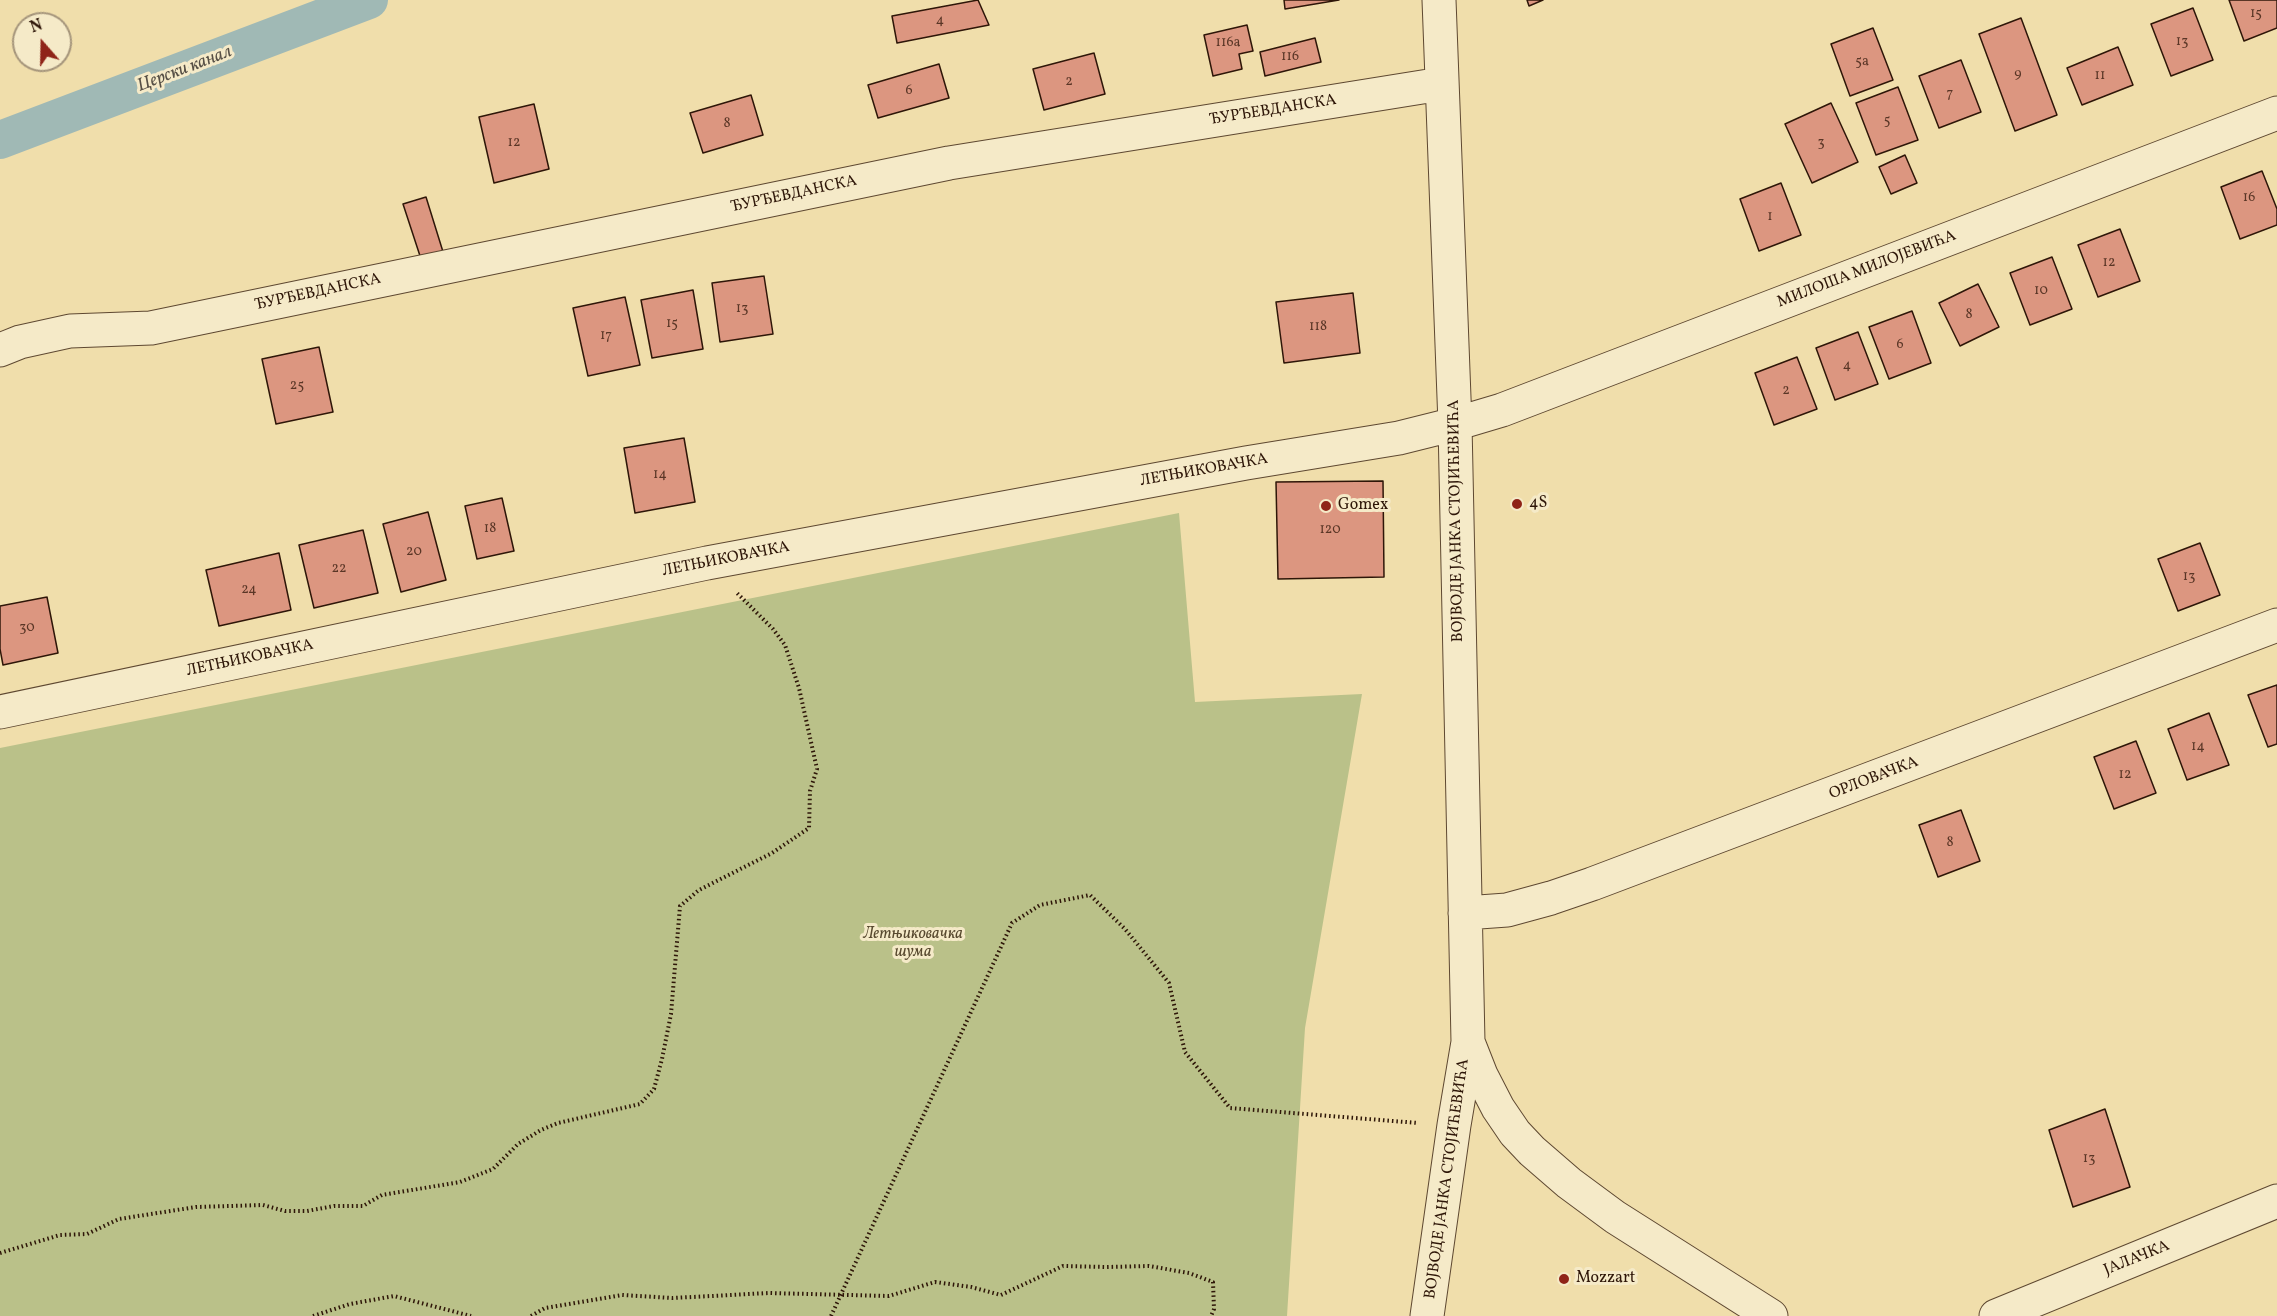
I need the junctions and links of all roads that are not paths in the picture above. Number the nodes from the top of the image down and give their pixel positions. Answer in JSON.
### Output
{"nodes":[{"id":1,"x":1439,"y":0,"type":"edge"},
{"id":2,"x":1441,"y":84,"type":"junction"},
{"id":3,"x":2277,"y":113,"type":"edge"},
{"id":4,"x":0,"y":350,"type":"edge"},
{"id":5,"x":1455,"y":423,"type":"junction"},
{"id":6,"x":2277,"y":625,"type":"edge"},
{"id":7,"x":0,"y":712,"type":"edge"},
{"id":8,"x":1465,"y":913,"type":"junction"},
{"id":9,"x":1468,"y":1042,"type":"junction"},
{"id":10,"x":2277,"y":1201,"type":"edge"},
{"id":11,"x":1427,"y":1316,"type":"edge"},
{"id":12,"x":1771,"y":1316,"type":"edge"},
{"id":13,"x":1996,"y":1316,"type":"edge"}],
"edges":[{"from":1,"to":2,"type":"street","name":"ВОЈВОДЕ ЈАНКА СТОЈИЋЕВИЋА"},
{"from":2,"to":4,"type":"street","name":"ЂУРЂЕВДАНСКА"},
{"from":2,"to":5,"type":"street","name":"ВОЈВОДЕ ЈАНКА СТОЈИЋЕВИЋА"},
{"from":3,"to":5,"type":"street","name":"МИЛОША МИЛОЈЕВИЋА"},
{"from":5,"to":7,"type":"street","name":"ЛЕТЊИКОВАЧКА"},
{"from":5,"to":8,"type":"street","name":"ВОЈВОДЕ ЈАНКА СТОЈИЋЕВИЋА"},
{"from":6,"to":8,"type":"street","name":"ОРЛОВАЧКА"},
{"from":8,"to":9,"type":"street","name":"ВОЈВОДЕ ЈАНКА СТОЈИЋЕВИЋА"},
{"from":9,"to":11,"type":"street","name":"ВОЈВОДЕ ЈАНКА СТОЈИЋЕВИЋА"},
{"from":9,"to":12,"type":"street","name":"ВОЈВОДЕ ЈАНКА СТОЈИЋЕВИЋА"},
{"from":10,"to":13,"type":"street","name":"ЈАЛАЧКА"}]}
